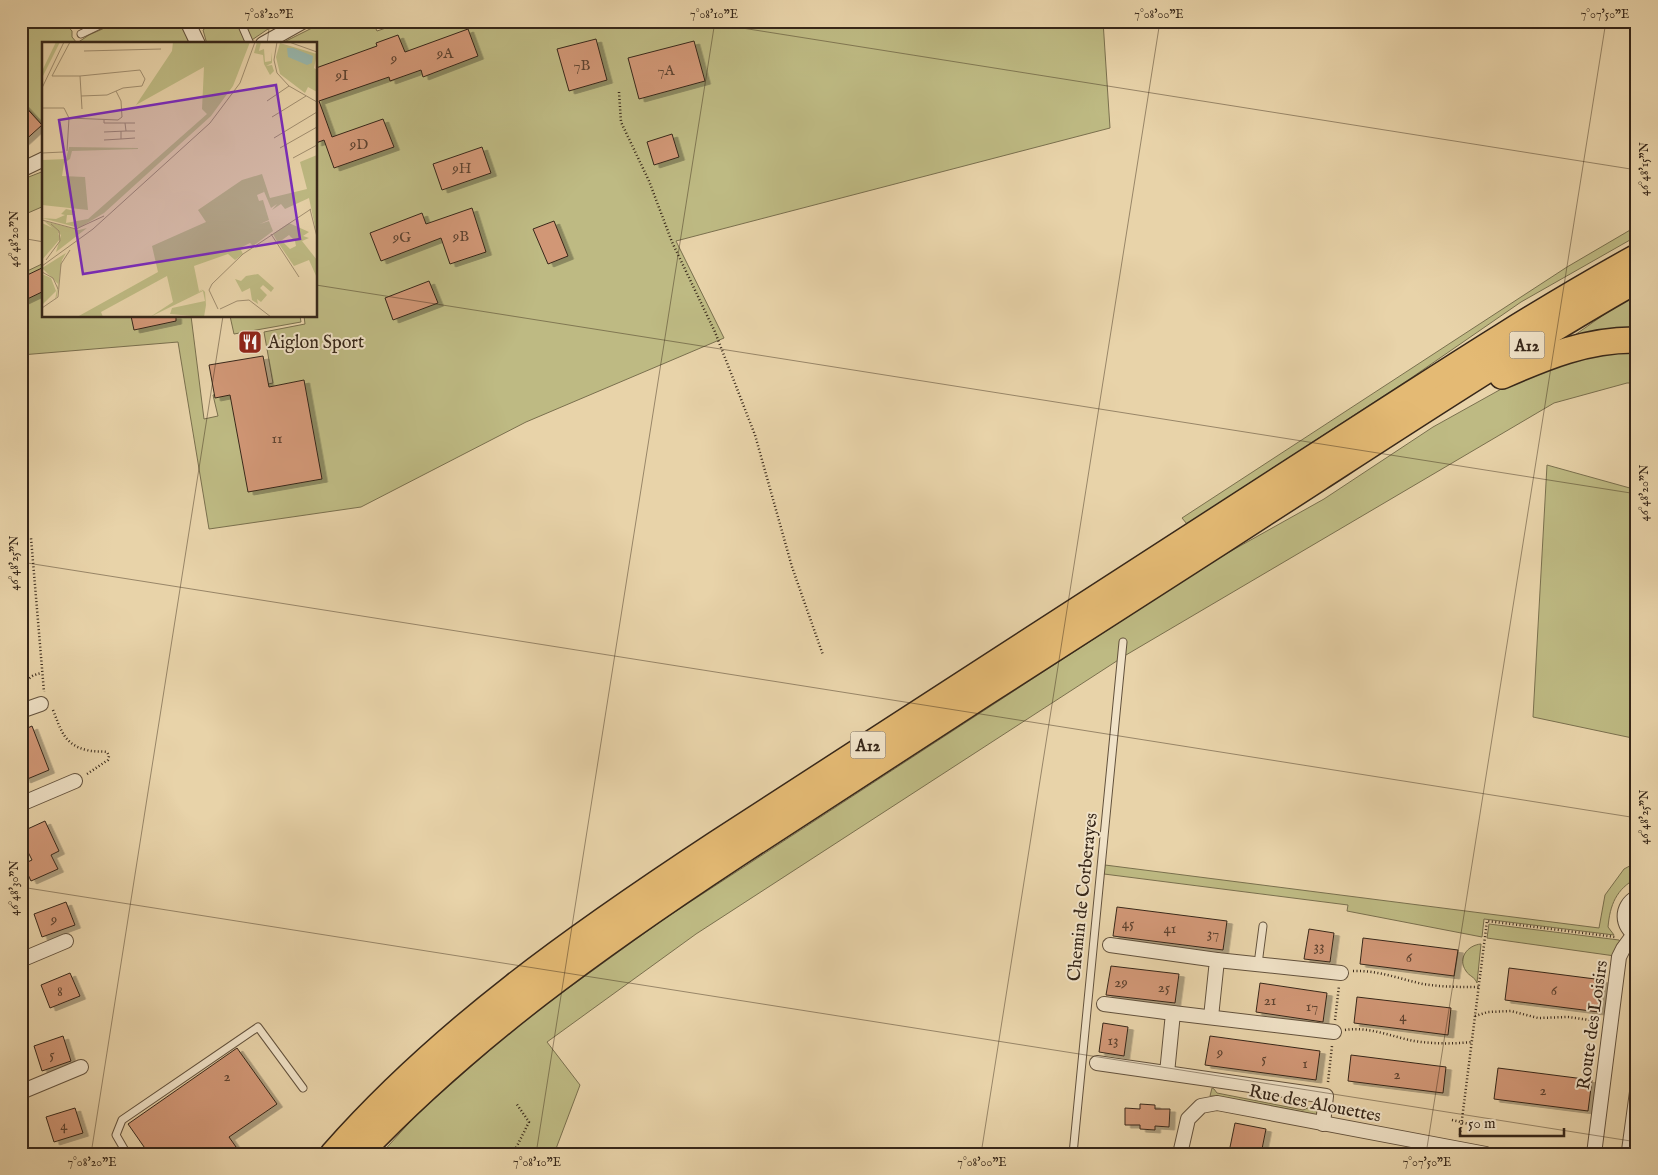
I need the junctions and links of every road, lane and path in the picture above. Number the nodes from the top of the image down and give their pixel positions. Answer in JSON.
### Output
{"nodes":[{"id":1,"x":108,"y":21,"type":"edge"},
{"id":2,"x":187,"y":21,"type":"edge"},
{"id":3,"x":240,"y":21,"type":"edge"},
{"id":4,"x":304,"y":21,"type":"edge"},
{"id":5,"x":81,"y":34,"type":"dead end"},
{"id":6,"x":197,"y":42,"type":"edge"},
{"id":7,"x":249,"y":42,"type":"edge"},
{"id":8,"x":267,"y":42,"type":"edge"},
{"id":9,"x":619,"y":92,"type":"dead end"},
{"id":10,"x":42,"y":160,"type":"edge"},
{"id":11,"x":21,"y":170,"type":"edge"},
{"id":12,"x":1637,"y":257,"type":"edge"},
{"id":13,"x":1637,"y":280,"type":"edge"},
{"id":14,"x":1637,"y":340,"type":"edge"},
{"id":15,"x":1420,"y":413,"type":"junction"},
{"id":16,"x":21,"y":539,"type":"edge"},
{"id":17,"x":1123,"y":642,"type":"dead end"},
{"id":18,"x":823,"y":655,"type":"dead end"},
{"id":19,"x":42,"y":673,"type":"junction"},
{"id":20,"x":38,"y":706,"type":"edge"},
{"id":21,"x":75,"y":781,"type":"joint"},
{"id":22,"x":21,"y":804,"type":"edge"},
{"id":23,"x":1637,"y":897,"type":"edge"},
{"id":24,"x":1263,"y":926,"type":"dead end"},
{"id":25,"x":1633,"y":938,"type":"edge"},
{"id":26,"x":66,"y":941,"type":"dead end"},
{"id":27,"x":1110,"y":945,"type":"dead end"},
{"id":28,"x":21,"y":960,"type":"edge"},
{"id":29,"x":1217,"y":960,"type":"junction"},
{"id":30,"x":1258,"y":964,"type":"junction"},
{"id":31,"x":1341,"y":973,"type":"joint"},
{"id":32,"x":1479,"y":987,"type":"junction"},
{"id":33,"x":1104,"y":1004,"type":"dead end"},
{"id":34,"x":1173,"y":1013,"type":"junction"},
{"id":35,"x":1475,"y":1016,"type":"junction"},
{"id":36,"x":1211,"y":1018,"type":"junction"},
{"id":37,"x":1610,"y":1022,"type":"junction"},
{"id":38,"x":1334,"y":1032,"type":"joint"},
{"id":39,"x":1472,"y":1042,"type":"junction"},
{"id":40,"x":1097,"y":1063,"type":"dead end"},
{"id":41,"x":1637,"y":1066,"type":"edge"},
{"id":42,"x":82,"y":1067,"type":"dead end"},
{"id":43,"x":1167,"y":1073,"type":"junction"},
{"id":44,"x":303,"y":1088,"type":"dead end"},
{"id":45,"x":21,"y":1092,"type":"edge"},
{"id":46,"x":516,"y":1103,"type":"dead end"},
{"id":47,"x":1452,"y":1120,"type":"dead end"},
{"id":48,"x":1462,"y":1122,"type":"junction"},
{"id":49,"x":1323,"y":1124,"type":"junction"},
{"id":50,"x":1473,"y":1125,"type":"dead end"},
{"id":51,"x":1459,"y":1148,"type":"junction"},
{"id":52,"x":1481,"y":1153,"type":"edge"},
{"id":53,"x":127,"y":1154,"type":"edge"},
{"id":54,"x":333,"y":1154,"type":"edge"},
{"id":55,"x":360,"y":1154,"type":"edge"},
{"id":56,"x":513,"y":1154,"type":"edge"},
{"id":57,"x":1073,"y":1154,"type":"edge"},
{"id":58,"x":1180,"y":1154,"type":"edge"},
{"id":59,"x":1594,"y":1154,"type":"edge"},
{"id":60,"x":1625,"y":1154,"type":"edge"}],
"edges":[{"from":1,"to":5,"type":"lane"},
{"from":2,"to":6,"type":"street"},
{"from":3,"to":7,"type":"lane"},
{"from":4,"to":8,"type":"street"},
{"from":9,"to":18,"type":"path"},
{"from":10,"to":11,"type":"street"},
{"from":12,"to":54,"type":"highway","number":"A12"},
{"from":13,"to":15,"type":"highway","number":"A12"},
{"from":14,"to":15,"type":"highway"},
{"from":15,"to":55,"type":"highway","number":"A12"},
{"from":16,"to":19,"type":"path"},
{"from":17,"to":57,"type":"lane","name":"Chemin de Corberayes"},
{"from":19,"to":20,"type":"path"},
{"from":19,"to":20,"type":"path"},
{"from":20,"to":21,"type":"path"},
{"from":21,"to":22,"type":"street"},
{"from":23,"to":25,"type":"street"},
{"from":24,"to":30,"type":"lane"},
{"from":25,"to":32,"type":"path"},
{"from":25,"to":37,"type":"street","name":"Route des Loisirs"},
{"from":26,"to":28,"type":"street"},
{"from":27,"to":29,"type":"street"},
{"from":29,"to":30,"type":"street"},
{"from":29,"to":36,"type":"street"},
{"from":30,"to":31,"type":"street"},
{"from":31,"to":32,"type":"path"},
{"from":32,"to":35,"type":"path"},
{"from":33,"to":34,"type":"street"},
{"from":34,"to":36,"type":"street"},
{"from":34,"to":43,"type":"street"},
{"from":35,"to":37,"type":"path"},
{"from":35,"to":39,"type":"path"},
{"from":36,"to":38,"type":"street"},
{"from":37,"to":59,"type":"street","name":"Route des Loisirs"},
{"from":38,"to":39,"type":"path"},
{"from":39,"to":48,"type":"path"},
{"from":40,"to":43,"type":"street"},
{"from":41,"to":60,"type":"lane"},
{"from":42,"to":45,"type":"street"},
{"from":43,"to":49,"type":"street"},
{"from":44,"to":53,"type":"lane"},
{"from":46,"to":56,"type":"path"},
{"from":47,"to":48,"type":"path"},
{"from":48,"to":50,"type":"path"},
{"from":48,"to":51,"type":"path"},
{"from":49,"to":51,"type":"street","name":"Rue des Alouettes"},
{"from":49,"to":58,"type":"street","name":"Rue des Alouettes"},
{"from":51,"to":52,"type":"street","name":"Rue des Alouettes"}]}
